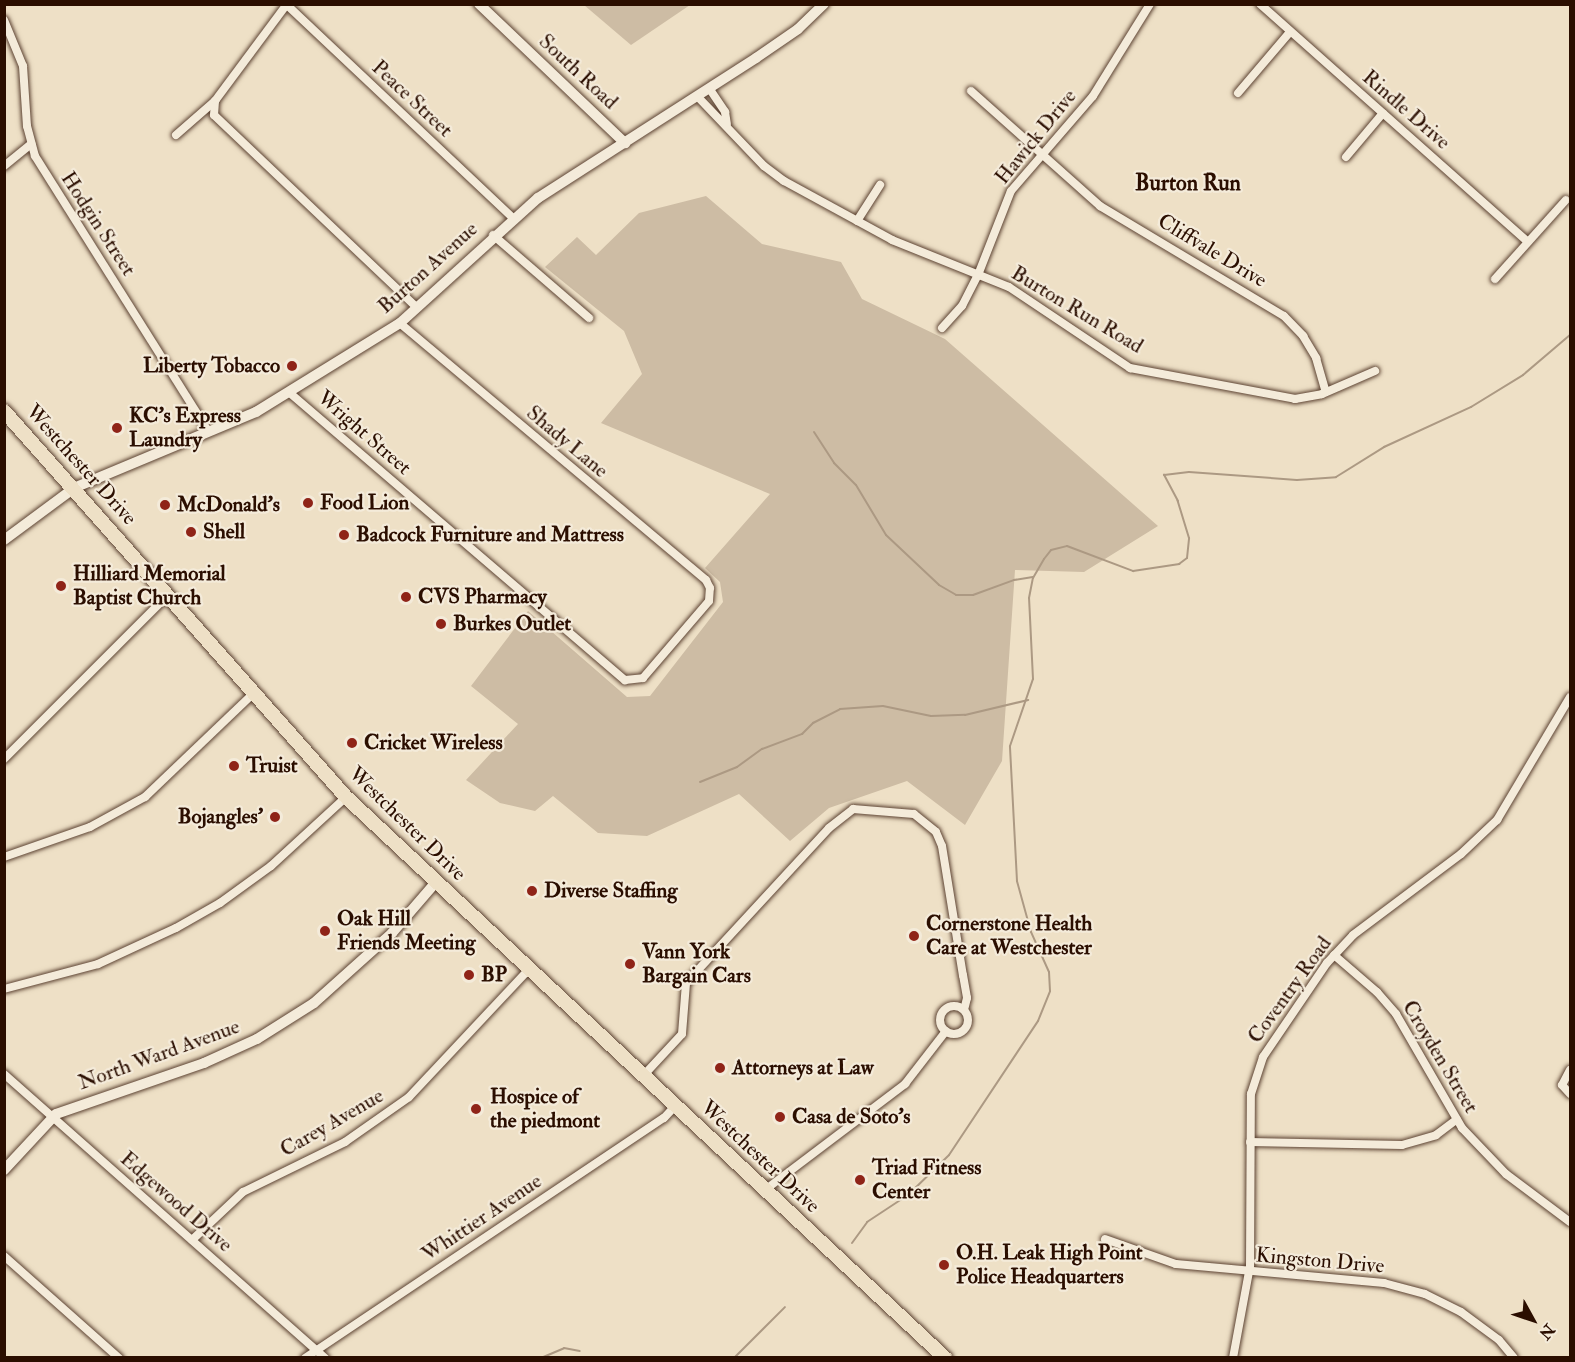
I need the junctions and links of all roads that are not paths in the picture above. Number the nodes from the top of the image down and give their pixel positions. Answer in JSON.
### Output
{"nodes":[{"id":1,"x":479,"y":4,"type":"edge"},
{"id":2,"x":824,"y":4,"type":"edge"},
{"id":3,"x":1150,"y":4,"type":"edge"},
{"id":4,"x":1260,"y":4,"type":"edge"},
{"id":5,"x":287,"y":5,"type":"edge"},
{"id":6,"x":4,"y":20,"type":"edge"},
{"id":7,"x":1290,"y":32,"type":"junction"},
{"id":8,"x":709,"y":88,"type":"junction"},
{"id":9,"x":970,"y":91,"type":"dead end"},
{"id":10,"x":1238,"y":93,"type":"dead end"},
{"id":11,"x":697,"y":96,"type":"junction"},
{"id":12,"x":215,"y":101,"type":"junction"},
{"id":13,"x":1383,"y":113,"type":"junction"},
{"id":14,"x":727,"y":124,"type":"junction"},
{"id":15,"x":176,"y":135,"type":"dead end"},
{"id":16,"x":625,"y":143,"type":"junction"},
{"id":17,"x":31,"y":144,"type":"junction"},
{"id":18,"x":1042,"y":154,"type":"junction"},
{"id":19,"x":1346,"y":157,"type":"dead end"},
{"id":20,"x":4,"y":166,"type":"edge"},
{"id":21,"x":880,"y":185,"type":"dead end"},
{"id":22,"x":1566,"y":200,"type":"dead end"},
{"id":23,"x":513,"y":219,"type":"junction"},
{"id":24,"x":858,"y":221,"type":"junction"},
{"id":25,"x":493,"y":236,"type":"junction"},
{"id":26,"x":1528,"y":242,"type":"junction"},
{"id":27,"x":978,"y":275,"type":"junction"},
{"id":28,"x":1495,"y":279,"type":"dead end"},
{"id":29,"x":416,"y":308,"type":"junction"},
{"id":30,"x":589,"y":318,"type":"dead end"},
{"id":31,"x":400,"y":324,"type":"junction"},
{"id":32,"x":942,"y":328,"type":"dead end"},
{"id":33,"x":1375,"y":371,"type":"dead end"},
{"id":34,"x":1326,"y":392,"type":"junction"},
{"id":35,"x":291,"y":394,"type":"junction"},
{"id":36,"x":4,"y":411,"type":"edge"},
{"id":37,"x":208,"y":431,"type":"junction"},
{"id":38,"x":74,"y":488,"type":"junction"},
{"id":39,"x":4,"y":540,"type":"edge"},
{"id":40,"x":168,"y":595,"type":"junction"},
{"id":41,"x":635,"y":681,"type":"joint"},
{"id":42,"x":254,"y":693,"type":"junction"},
{"id":43,"x":1570,"y":697,"type":"edge"},
{"id":44,"x":4,"y":759,"type":"edge"},
{"id":45,"x":346,"y":797,"type":"junction"},
{"id":46,"x":4,"y":857,"type":"edge"},
{"id":47,"x":436,"y":882,"type":"junction"},
{"id":48,"x":1334,"y":955,"type":"junction"},
{"id":49,"x":529,"y":969,"type":"junction"},
{"id":50,"x":4,"y":989,"type":"edge"},
{"id":51,"x":964,"y":1010,"type":"junction"},
{"id":52,"x":946,"y":1031,"type":"junction"},
{"id":53,"x":1570,"y":1070,"type":"edge"},
{"id":54,"x":4,"y":1074,"type":"edge"},
{"id":55,"x":644,"y":1076,"type":"junction"},
{"id":56,"x":1570,"y":1094,"type":"edge"},
{"id":57,"x":675,"y":1106,"type":"junction"},
{"id":58,"x":54,"y":1117,"type":"junction"},
{"id":59,"x":1456,"y":1119,"type":"junction"},
{"id":60,"x":1250,"y":1142,"type":"junction"},
{"id":61,"x":4,"y":1170,"type":"edge"},
{"id":62,"x":765,"y":1190,"type":"junction"},
{"id":63,"x":1570,"y":1222,"type":"edge"},
{"id":64,"x":1105,"y":1239,"type":"dead end"},
{"id":65,"x":192,"y":1240,"type":"junction"},
{"id":66,"x":4,"y":1256,"type":"edge"},
{"id":67,"x":1249,"y":1273,"type":"junction"},
{"id":68,"x":316,"y":1350,"type":"junction"},
{"id":69,"x":120,"y":1358,"type":"edge"},
{"id":70,"x":305,"y":1358,"type":"edge"},
{"id":71,"x":325,"y":1358,"type":"edge"},
{"id":72,"x":945,"y":1358,"type":"edge"},
{"id":73,"x":1233,"y":1358,"type":"edge"},
{"id":74,"x":1514,"y":1358,"type":"edge"}],
"edges":[{"from":1,"to":16,"type":"street","name":"South Road"},
{"from":2,"to":8,"type":"street","name":"Burton Avenue"},
{"from":3,"to":18,"type":"street","name":"Hawick Drive"},
{"from":4,"to":7,"type":"street","name":"Rindle Drive"},
{"from":5,"to":12,"type":"street"},
{"from":5,"to":23,"type":"street","name":"Peace Street"},
{"from":6,"to":17,"type":"street","name":"Hodgin Street"},
{"from":7,"to":10,"type":"street"},
{"from":7,"to":13,"type":"street","name":"Rindle Drive"},
{"from":8,"to":11,"type":"street","name":"Burton Avenue"},
{"from":8,"to":14,"type":"street","name":"Burton Run Road"},
{"from":9,"to":18,"type":"street","name":"Cliffvale Drive"},
{"from":11,"to":14,"type":"street","name":"Burton Run Road"},
{"from":11,"to":16,"type":"street","name":"Burton Avenue"},
{"from":12,"to":15,"type":"street"},
{"from":12,"to":29,"type":"street"},
{"from":13,"to":19,"type":"street"},
{"from":13,"to":26,"type":"street","name":"Rindle Drive"},
{"from":14,"to":24,"type":"street","name":"Burton Run Road"},
{"from":16,"to":23,"type":"street","name":"Burton Avenue"},
{"from":17,"to":20,"type":"street"},
{"from":17,"to":37,"type":"street","name":"Hodgin Street"},
{"from":18,"to":27,"type":"street","name":"Hawick Drive"},
{"from":18,"to":34,"type":"street","name":"Cliffvale Drive"},
{"from":21,"to":24,"type":"street"},
{"from":22,"to":26,"type":"street"},
{"from":23,"to":25,"type":"street","name":"Burton Avenue"},
{"from":24,"to":27,"type":"street","name":"Burton Run Road"},
{"from":25,"to":29,"type":"street","name":"Burton Avenue"},
{"from":25,"to":30,"type":"street"},
{"from":26,"to":28,"type":"street"},
{"from":27,"to":32,"type":"street","name":"Hawick Drive"},
{"from":27,"to":34,"type":"street","name":"Burton Run Road"},
{"from":29,"to":31,"type":"street","name":"Burton Avenue"},
{"from":31,"to":35,"type":"street","name":"Burton Avenue"},
{"from":31,"to":41,"type":"street","name":"Shady Lane"},
{"from":33,"to":34,"type":"street","name":"Burton Run Road"},
{"from":35,"to":37,"type":"street","name":"Burton Avenue"},
{"from":35,"to":41,"type":"street","name":"Wright Street"},
{"from":36,"to":38,"type":"main road","name":"Westchester Drive"},
{"from":37,"to":38,"type":"street","name":"Burton Avenue"},
{"from":38,"to":39,"type":"street","name":"Burton Avenue"},
{"from":38,"to":40,"type":"main road","name":"Westchester Drive"},
{"from":40,"to":42,"type":"main road","name":"Westchester Drive"},
{"from":40,"to":44,"type":"street"},
{"from":42,"to":45,"type":"main road","name":"Westchester Drive"},
{"from":42,"to":46,"type":"street"},
{"from":43,"to":48,"type":"street","name":"Coventry Road"},
{"from":45,"to":47,"type":"main road","name":"Westchester Drive"},
{"from":45,"to":50,"type":"street"},
{"from":47,"to":49,"type":"main road","name":"Westchester Drive"},
{"from":47,"to":58,"type":"street","name":"North Ward Avenue"},
{"from":48,"to":59,"type":"street","name":"Croyden Street"},
{"from":48,"to":60,"type":"street","name":"Coventry Road"},
{"from":49,"to":55,"type":"main road","name":"Westchester Drive"},
{"from":49,"to":65,"type":"street","name":"Carey Avenue"},
{"from":51,"to":52,"type":"street"},
{"from":51,"to":52,"type":"street"},
{"from":51,"to":55,"type":"street"},
{"from":52,"to":62,"type":"street"},
{"from":53,"to":56,"type":"street"},
{"from":54,"to":58,"type":"street","name":"Edgewood Drive"},
{"from":55,"to":57,"type":"main road","name":"Westchester Drive"},
{"from":57,"to":62,"type":"main road","name":"Westchester Drive"},
{"from":57,"to":68,"type":"street","name":"Whittier Avenue"},
{"from":58,"to":61,"type":"street","name":"North Ward Avenue"},
{"from":58,"to":65,"type":"street","name":"Edgewood Drive"},
{"from":59,"to":60,"type":"street"},
{"from":59,"to":63,"type":"street","name":"Croyden Street"},
{"from":60,"to":67,"type":"street","name":"Coventry Road"},
{"from":62,"to":72,"type":"main road","name":"Westchester Drive"},
{"from":64,"to":67,"type":"street","name":"Kingston Drive"},
{"from":65,"to":68,"type":"street","name":"Edgewood Drive"},
{"from":66,"to":69,"type":"street"},
{"from":67,"to":73,"type":"street","name":"Coventry Road"},
{"from":67,"to":74,"type":"street","name":"Kingston Drive"},
{"from":68,"to":70,"type":"street","name":"Whittier Avenue"},
{"from":68,"to":71,"type":"street","name":"Edgewood Drive"}]}
